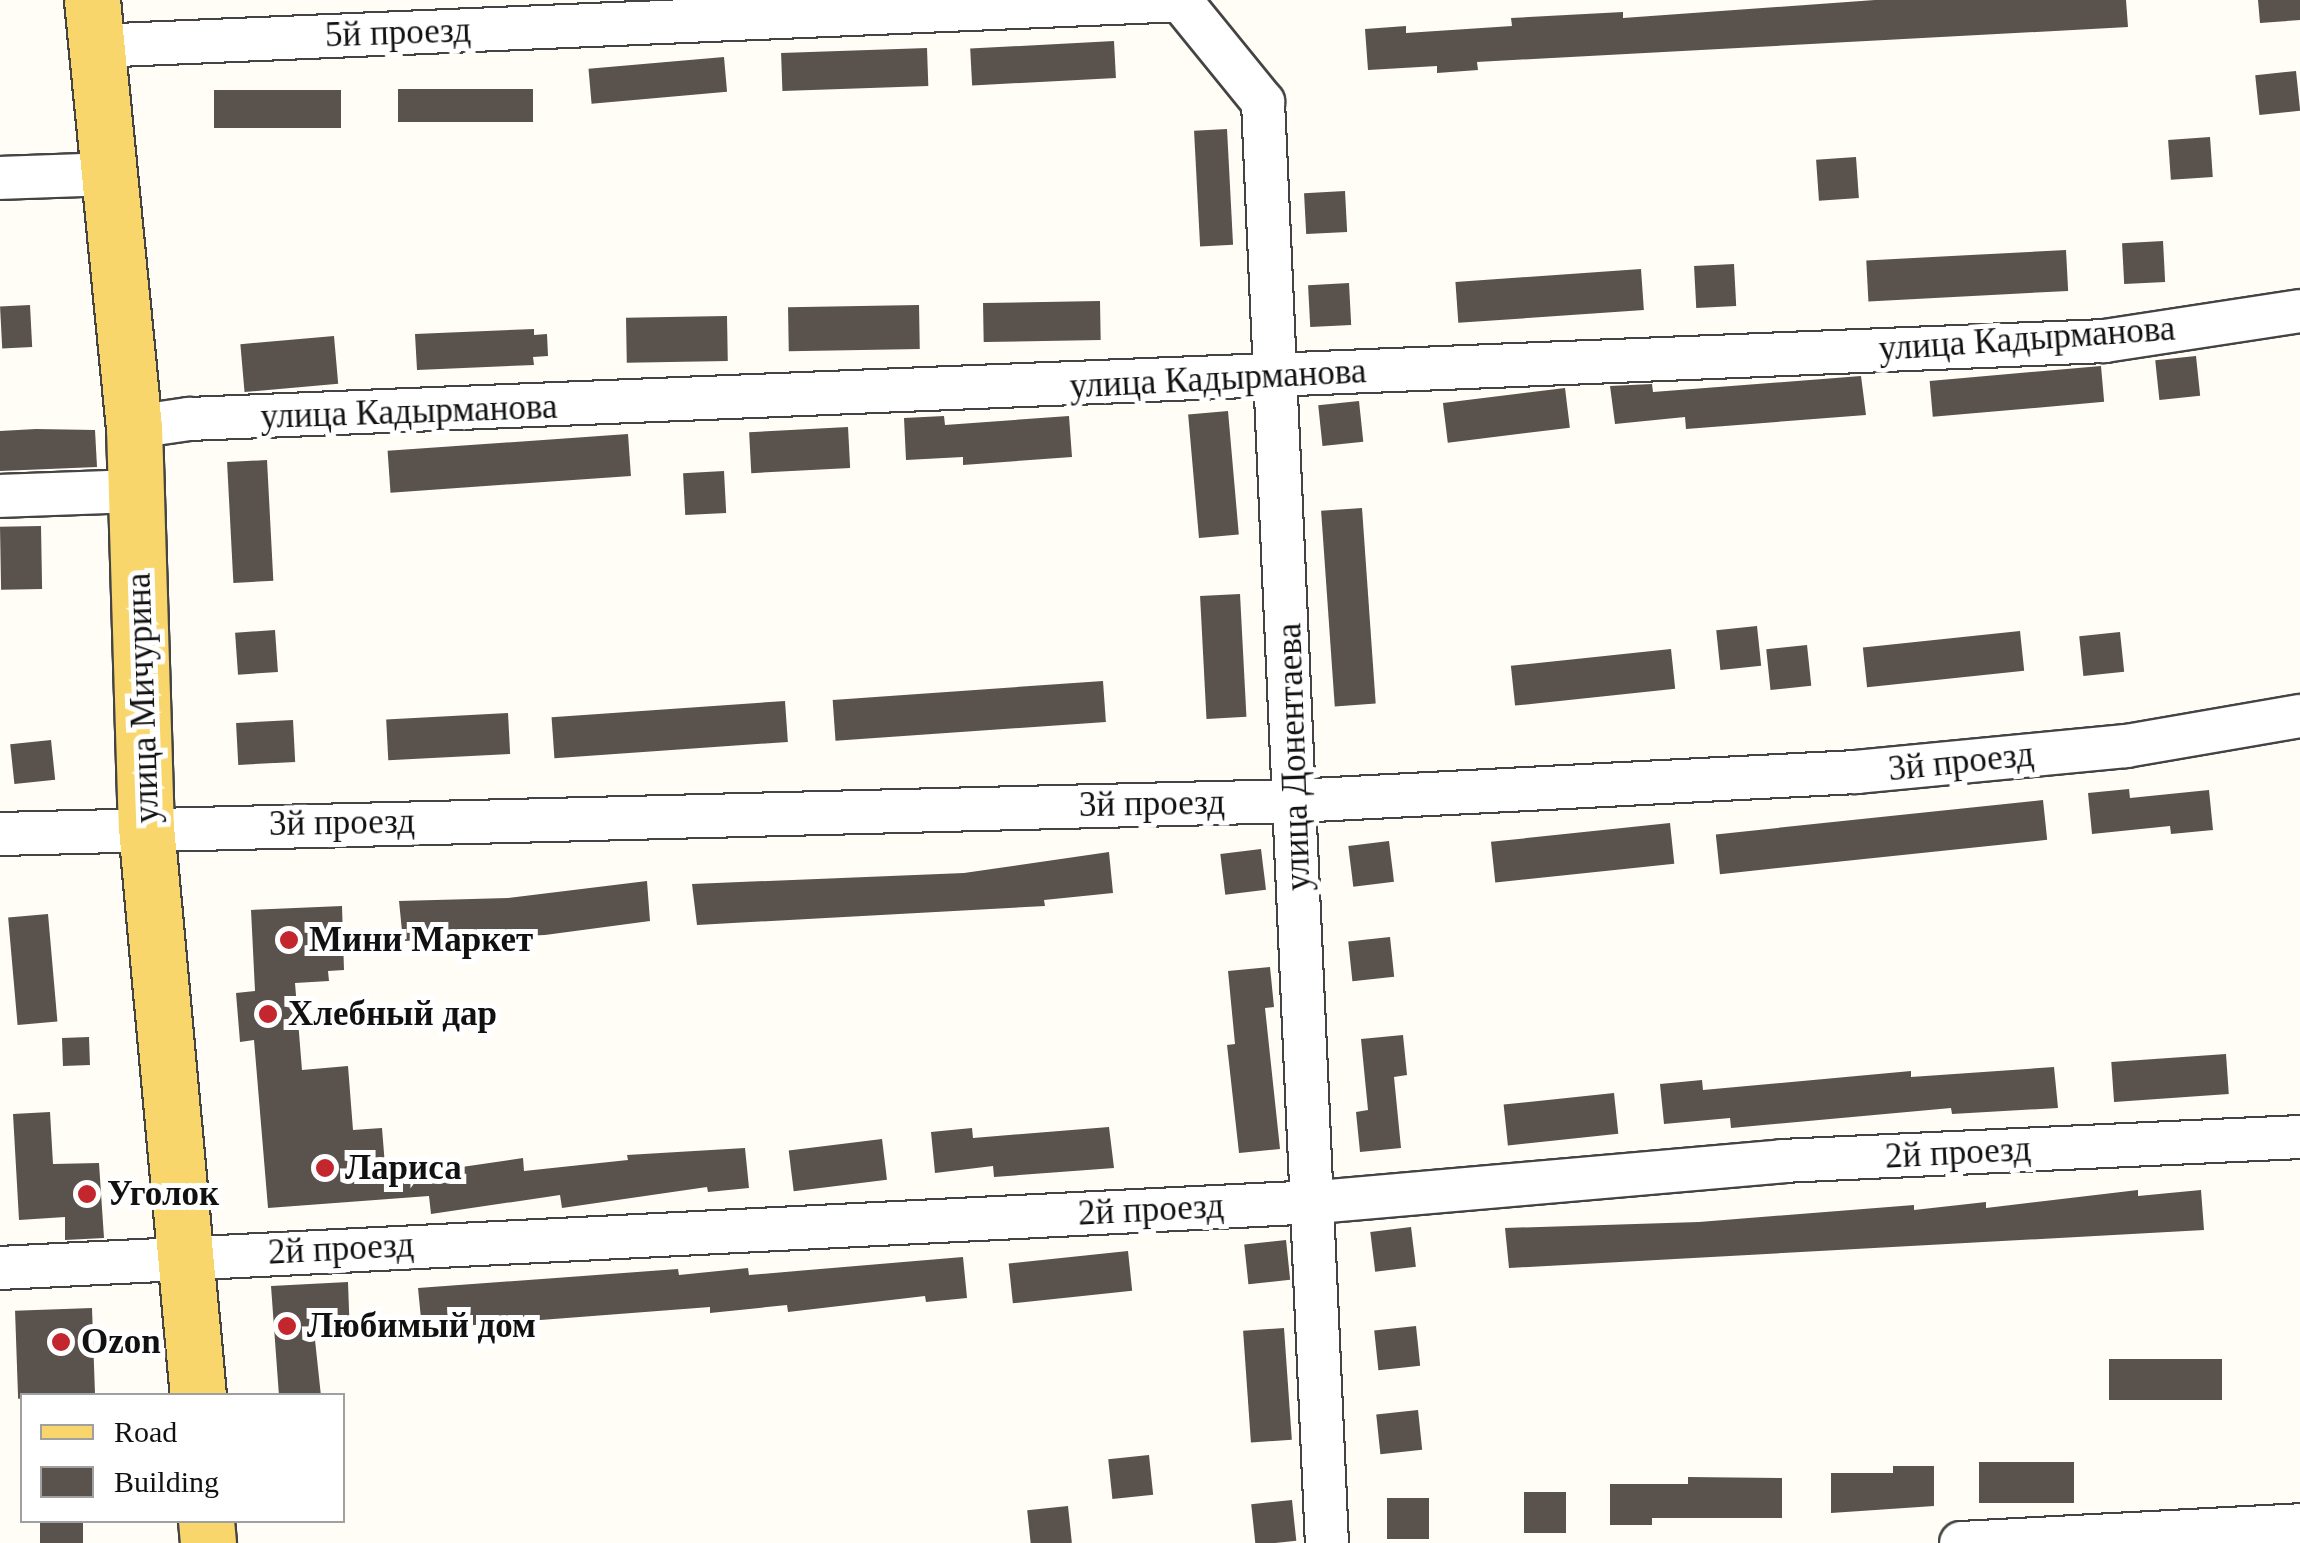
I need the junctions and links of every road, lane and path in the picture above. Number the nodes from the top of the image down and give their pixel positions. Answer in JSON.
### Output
{"nodes":[{"id":1,"x":1181,"y":0,"type":"edge"},
{"id":2,"x":93,"y":23,"type":"edge"},
{"id":3,"x":112,"y":174,"type":"junction"},
{"id":4,"x":0,"y":178,"type":"edge"},
{"id":5,"x":2300,"y":311,"type":"edge"},
{"id":6,"x":1280,"y":376,"type":"junction"},
{"id":7,"x":134,"y":427,"type":"junction"},
{"id":8,"x":136,"y":490,"type":"junction"},
{"id":9,"x":0,"y":496,"type":"edge"},
{"id":10,"x":2300,"y":716,"type":"edge"},
{"id":11,"x":1294,"y":801,"type":"junction"},
{"id":12,"x":146,"y":827,"type":"junction"},
{"id":13,"x":0,"y":834,"type":"edge"},
{"id":14,"x":2300,"y":1137,"type":"edge"},
{"id":15,"x":1316,"y":1202,"type":"junction"},
{"id":16,"x":189,"y":1256,"type":"junction"},
{"id":17,"x":0,"y":1268,"type":"edge"},
{"id":18,"x":198,"y":1393,"type":"edge"},
{"id":19,"x":2300,"y":1525,"type":"edge"},
{"id":20,"x":1327,"y":1543,"type":"edge"},
{"id":21,"x":1961,"y":1543,"type":"edge"}],
"edges":[{"from":1,"to":2,"type":"street","name":"5й проезд"},
{"from":1,"to":6,"type":"street","name":"улица Донентаева"},
{"from":2,"to":3,"type":"main road","name":"улица Мичурина"},
{"from":3,"to":4,"type":"street"},
{"from":3,"to":7,"type":"main road","name":"улица Мичурина"},
{"from":5,"to":6,"type":"street","name":"улица Кадырманова"},
{"from":6,"to":7,"type":"street","name":"улица Кадырманова"},
{"from":6,"to":11,"type":"street","name":"улица Донентаева"},
{"from":7,"to":8,"type":"main road","name":"улица Мичурина"},
{"from":8,"to":9,"type":"street"},
{"from":8,"to":12,"type":"main road","name":"улица Мичурина"},
{"from":10,"to":11,"type":"street","name":"3й проезд"},
{"from":11,"to":12,"type":"street","name":"3й проезд"},
{"from":11,"to":15,"type":"street","name":"улица Донентаева"},
{"from":12,"to":13,"type":"street","name":"3й проезд"},
{"from":12,"to":16,"type":"main road","name":"улица Мичурина"},
{"from":14,"to":15,"type":"street","name":"2й проезд"},
{"from":15,"to":16,"type":"street","name":"2й проезд"},
{"from":15,"to":20,"type":"street","name":"улица Донентаева"},
{"from":16,"to":17,"type":"street","name":"2й проезд"},
{"from":16,"to":18,"type":"main road","name":"улица Мичурина"},
{"from":19,"to":21,"type":"street"}]}
